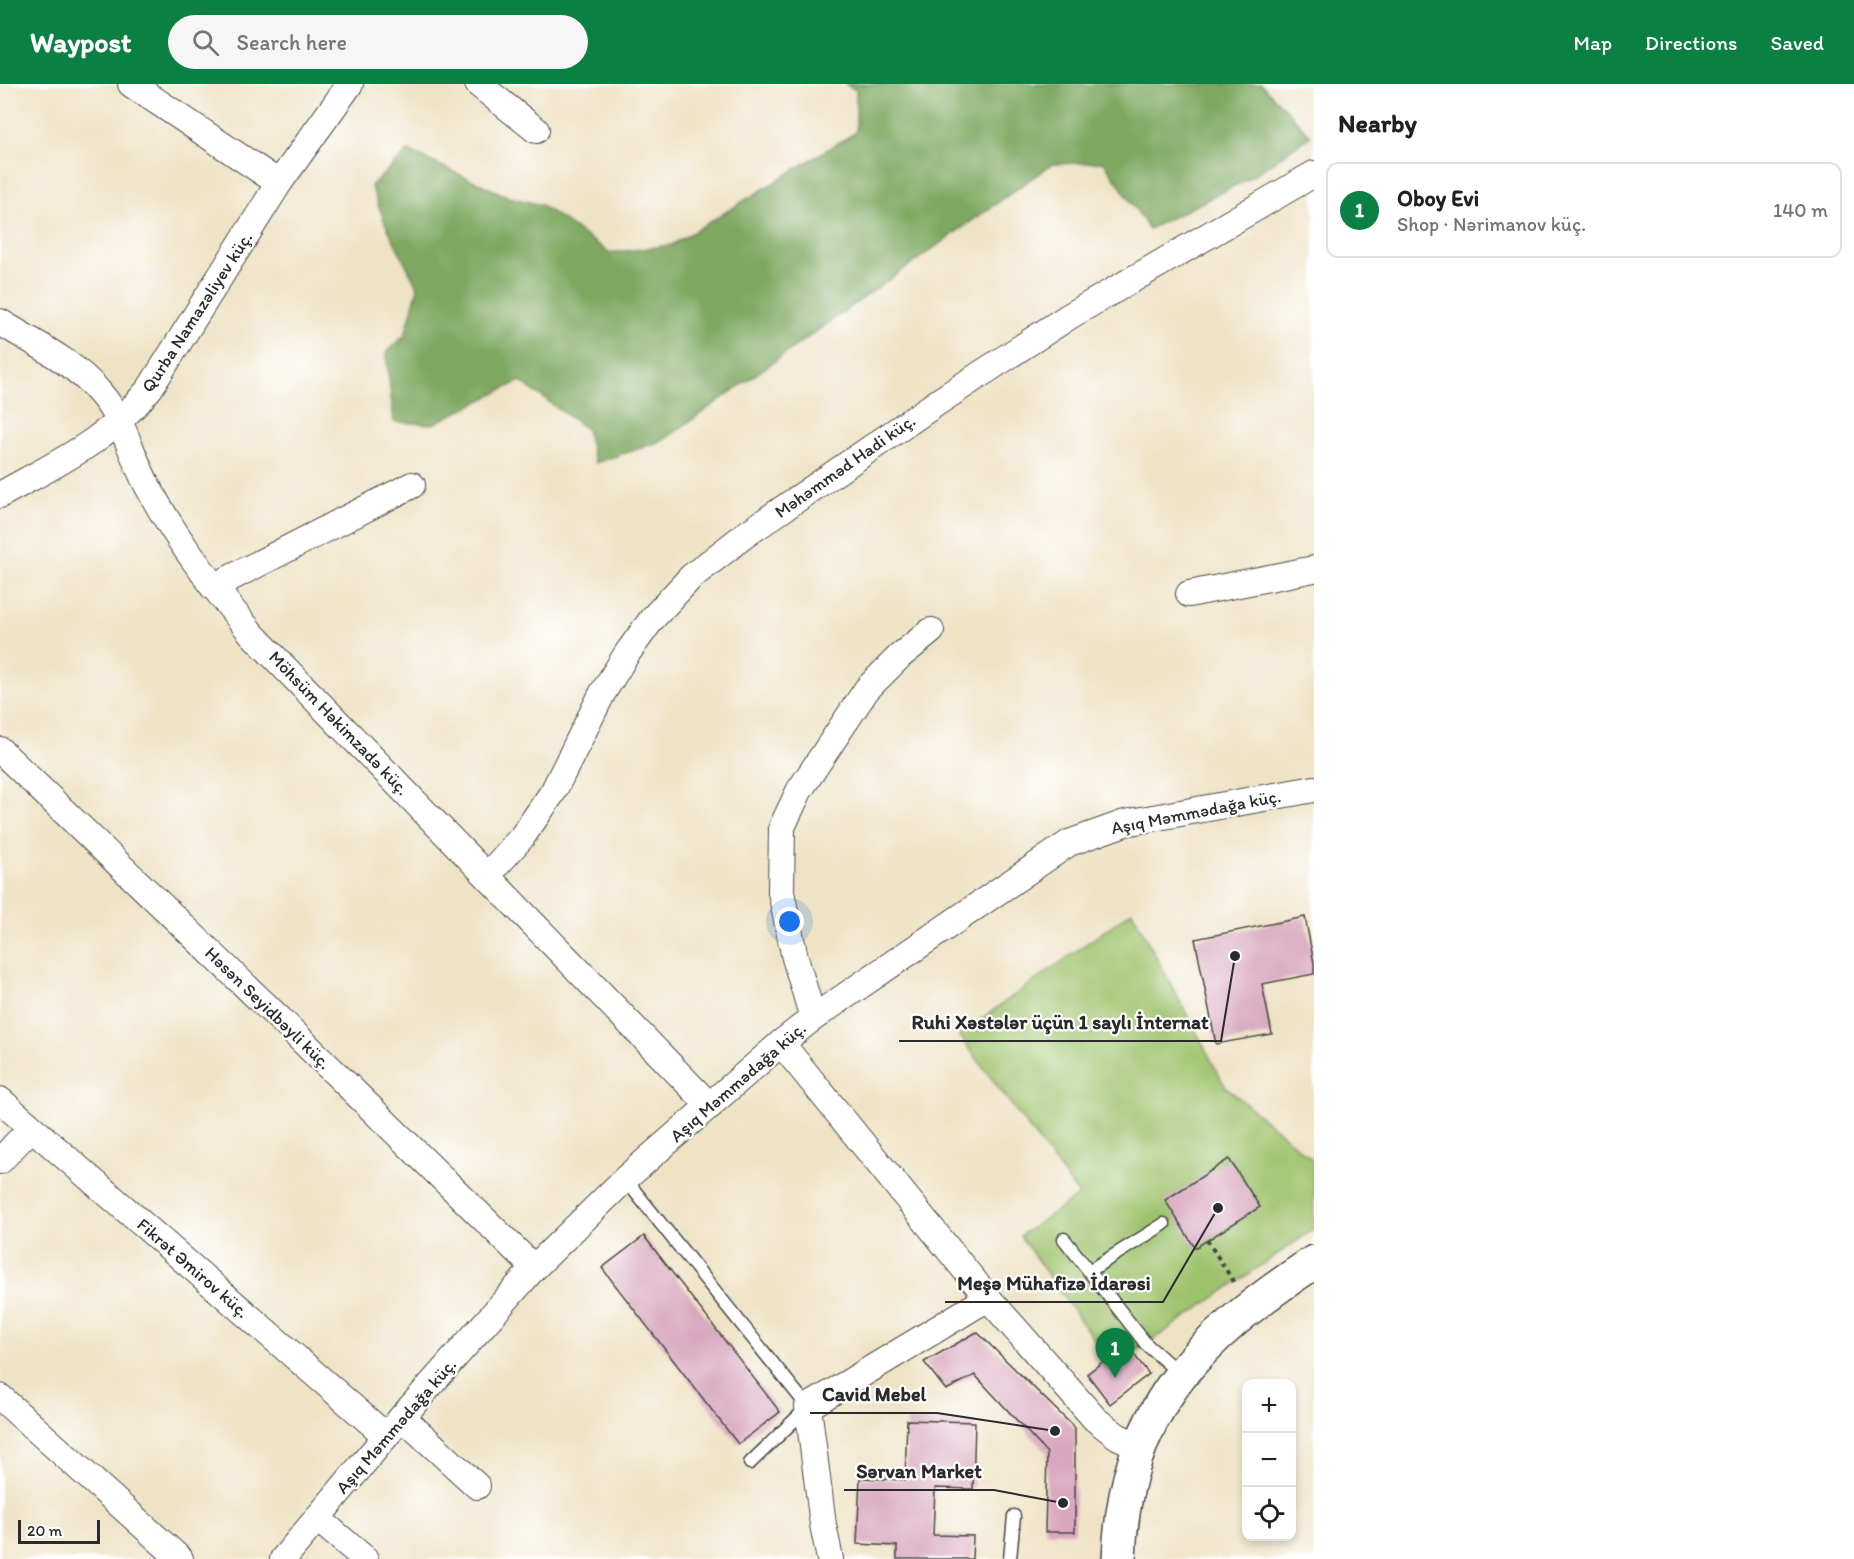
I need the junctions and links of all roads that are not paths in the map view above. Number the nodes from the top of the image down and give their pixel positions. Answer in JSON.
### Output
{"nodes":[{"id":1,"x":131,"y":84,"type":"edge"},
{"id":2,"x":350,"y":84,"type":"edge"},
{"id":3,"x":478,"y":84,"type":"edge"},
{"id":4,"x":536,"y":130,"type":"dead end"},
{"id":5,"x":1314,"y":174,"type":"edge"},
{"id":6,"x":279,"y":183,"type":"junction"},
{"id":7,"x":0,"y":322,"type":"edge"},
{"id":8,"x":121,"y":421,"type":"junction"},
{"id":9,"x":412,"y":485,"type":"dead end"},
{"id":10,"x":0,"y":495,"type":"edge"},
{"id":11,"x":1314,"y":569,"type":"edge"},
{"id":12,"x":213,"y":587,"type":"junction"},
{"id":13,"x":1189,"y":594,"type":"dead end"},
{"id":14,"x":931,"y":631,"type":"dead end"},
{"id":15,"x":0,"y":750,"type":"edge"},
{"id":16,"x":1314,"y":789,"type":"edge"},
{"id":17,"x":488,"y":875,"type":"junction"},
{"id":18,"x":813,"y":1018,"type":"junction"},
{"id":19,"x":781,"y":1043,"type":"junction"},
{"id":20,"x":0,"y":1100,"type":"edge"},
{"id":21,"x":711,"y":1106,"type":"junction"},
{"id":22,"x":31,"y":1128,"type":"junction"},
{"id":23,"x":0,"y":1161,"type":"edge"},
{"id":24,"x":625,"y":1179,"type":"junction"},
{"id":25,"x":1164,"y":1224,"type":"dead end"},
{"id":26,"x":1064,"y":1239,"type":"dead end"},
{"id":27,"x":1314,"y":1262,"type":"edge"},
{"id":28,"x":534,"y":1268,"type":"junction"},
{"id":29,"x":1089,"y":1271,"type":"junction"},
{"id":30,"x":988,"y":1298,"type":"junction"},
{"id":31,"x":1181,"y":1374,"type":"junction"},
{"id":32,"x":0,"y":1397,"type":"edge"},
{"id":33,"x":808,"y":1407,"type":"junction"},
{"id":34,"x":394,"y":1427,"type":"junction"},
{"id":35,"x":1138,"y":1446,"type":"junction"},
{"id":36,"x":750,"y":1463,"type":"dead end"},
{"id":37,"x":477,"y":1486,"type":"dead end"},
{"id":38,"x":1014,"y":1516,"type":"dead end"},
{"id":39,"x":317,"y":1518,"type":"junction"},
{"id":40,"x":180,"y":1559,"type":"edge"},
{"id":41,"x":283,"y":1559,"type":"edge"},
{"id":42,"x":366,"y":1559,"type":"edge"},
{"id":43,"x":830,"y":1559,"type":"edge"},
{"id":44,"x":1010,"y":1559,"type":"edge"},
{"id":45,"x":1119,"y":1559,"type":"edge"}],
"edges":[{"from":1,"to":6,"type":"street"},
{"from":2,"to":6,"type":"street","name":"Qurba Namazəliyev küç."},
{"from":3,"to":4,"type":"street"},
{"from":5,"to":17,"type":"street","name":"Məhəmməd Hadi küç."},
{"from":6,"to":8,"type":"street","name":"Qurba Namazəliyev küç."},
{"from":7,"to":8,"type":"street","name":"Möhsüm Həkimzadə küç."},
{"from":8,"to":10,"type":"street","name":"Qurba Namazəliyev küç."},
{"from":8,"to":12,"type":"street","name":"Möhsüm Həkimzadə küç."},
{"from":9,"to":12,"type":"street"},
{"from":11,"to":13,"type":"street"},
{"from":12,"to":17,"type":"street","name":"Möhsüm Həkimzadə küç."},
{"from":14,"to":18,"type":"street"},
{"from":15,"to":28,"type":"street","name":"Həsən Seyidbəyli küç."},
{"from":16,"to":18,"type":"street","name":"Aşıq Məmmədağa küç."},
{"from":17,"to":21,"type":"street","name":"Möhsüm Həkimzadə küç."},
{"from":18,"to":19,"type":"street","name":"Aşıq Məmmədağa küç."},
{"from":19,"to":21,"type":"street","name":"Aşıq Məmmədağa küç."},
{"from":19,"to":30,"type":"street"},
{"from":20,"to":22,"type":"street","name":"Fikrət Əmirov küç."},
{"from":21,"to":24,"type":"street","name":"Aşıq Məmmədağa küç."},
{"from":22,"to":23,"type":"street"},
{"from":22,"to":34,"type":"street","name":"Fikrət Əmirov küç."},
{"from":24,"to":28,"type":"street","name":"Aşıq Məmmədağa küç."},
{"from":24,"to":33,"type":"lane"},
{"from":25,"to":29,"type":"lane"},
{"from":26,"to":29,"type":"lane"},
{"from":27,"to":31,"type":"main road"},
{"from":28,"to":34,"type":"street","name":"Aşıq Məmmədağa küç."},
{"from":29,"to":31,"type":"lane"},
{"from":30,"to":33,"type":"street"},
{"from":30,"to":35,"type":"street"},
{"from":31,"to":35,"type":"main road"},
{"from":32,"to":40,"type":"street"},
{"from":33,"to":36,"type":"lane"},
{"from":33,"to":43,"type":"street"},
{"from":34,"to":37,"type":"street","name":"Fikrət Əmirov küç."},
{"from":34,"to":39,"type":"street","name":"Aşıq Məmmədağa küç."},
{"from":35,"to":45,"type":"main road"},
{"from":38,"to":44,"type":"lane"},
{"from":39,"to":41,"type":"street","name":"Aşıq Məmmədağa küç."},
{"from":39,"to":42,"type":"street"}]}
